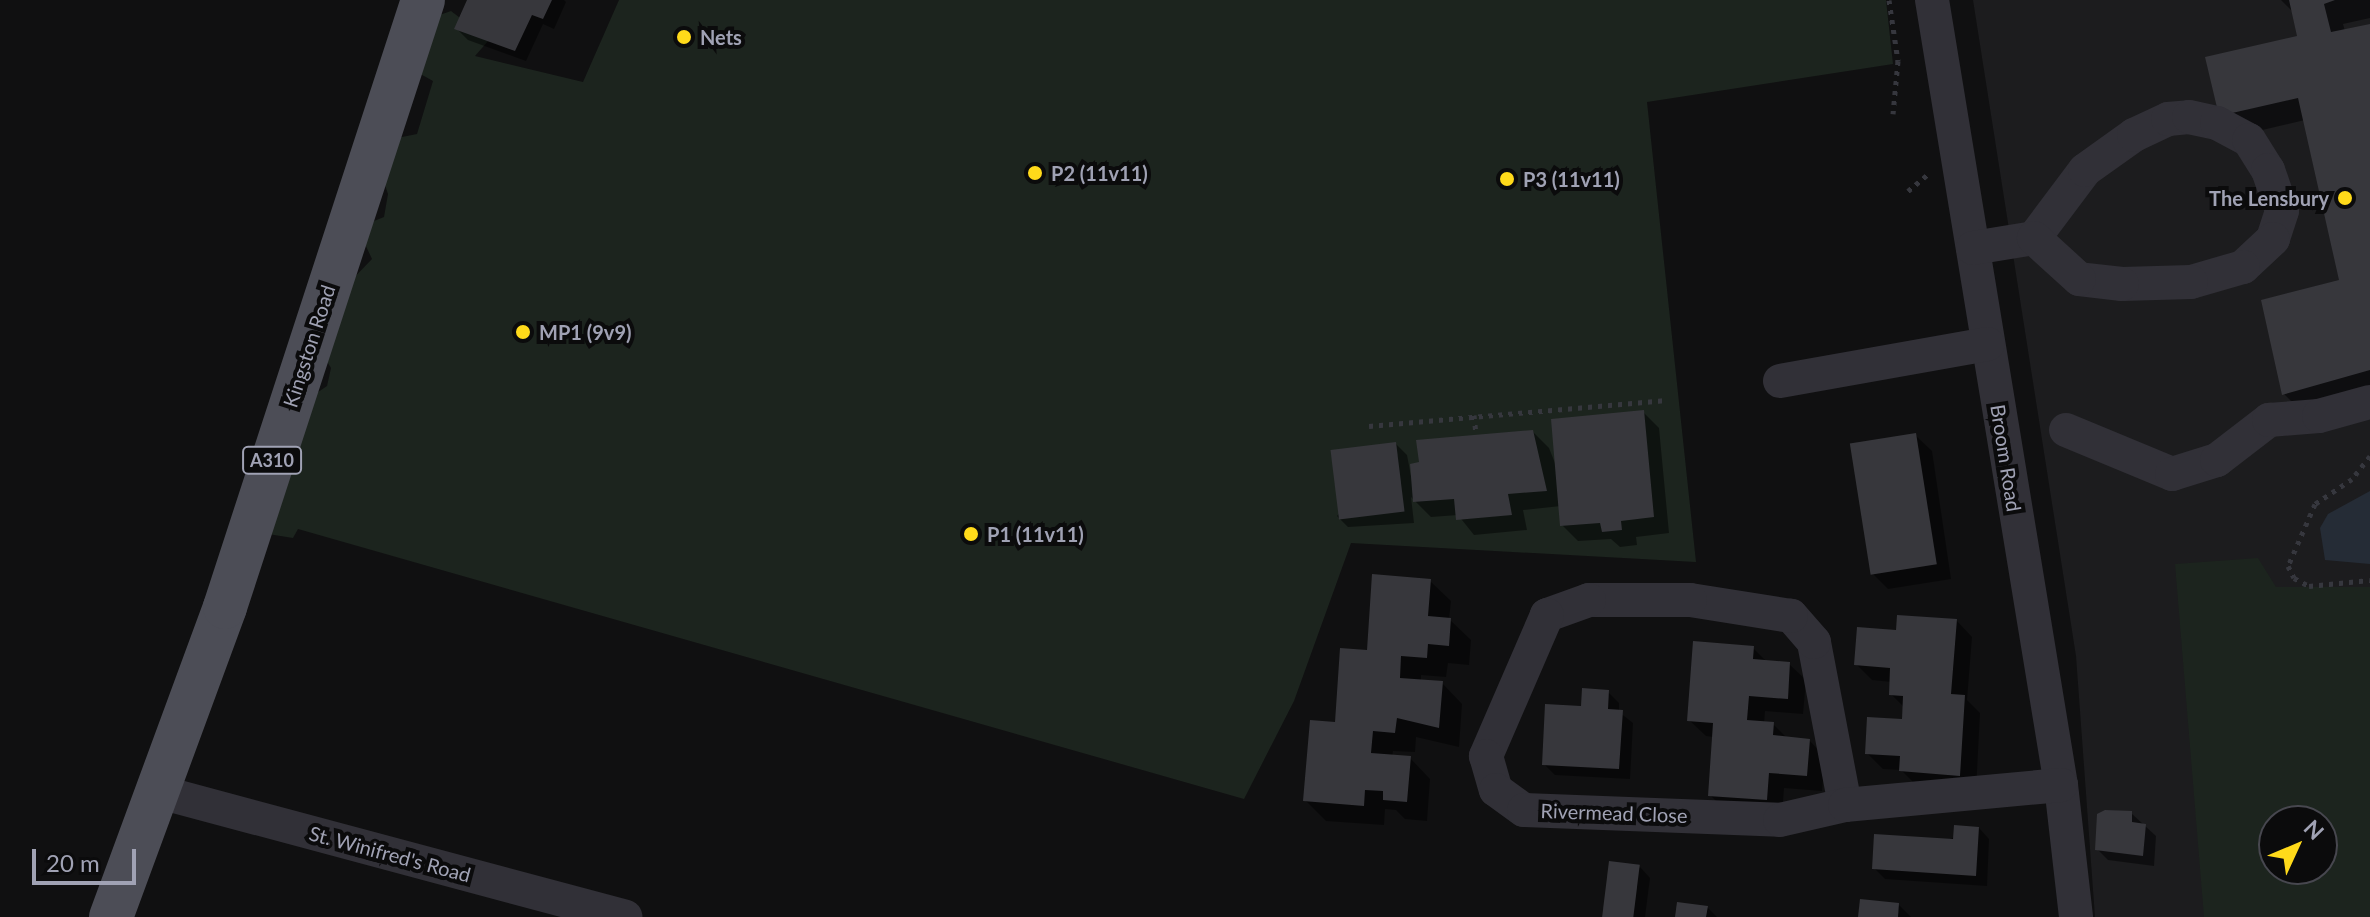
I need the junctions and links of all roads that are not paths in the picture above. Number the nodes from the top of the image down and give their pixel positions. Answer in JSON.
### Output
{"nodes":[{"id":1,"x":423,"y":0,"type":"edge"},
{"id":2,"x":1932,"y":0,"type":"edge"},
{"id":3,"x":2034,"y":238,"type":"junction"},
{"id":4,"x":1973,"y":248,"type":"junction"},
{"id":5,"x":1988,"y":344,"type":"junction"},
{"id":6,"x":1780,"y":381,"type":"dead end"},
{"id":7,"x":2370,"y":402,"type":"edge"},
{"id":8,"x":2066,"y":430,"type":"dead end"},
{"id":9,"x":2061,"y":785,"type":"junction"},
{"id":10,"x":156,"y":791,"type":"junction"},
{"id":11,"x":1845,"y":805,"type":"junction"},
{"id":12,"x":111,"y":917,"type":"edge"},
{"id":13,"x":625,"y":917,"type":"edge"},
{"id":14,"x":2076,"y":917,"type":"edge"}],
"edges":[{"from":1,"to":10,"type":"main road","name":"Kingston Road","number":"A310"},
{"from":2,"to":4,"type":"street","name":"Broom Road"},
{"from":3,"to":3,"type":"street"},
{"from":3,"to":4,"type":"street"},
{"from":4,"to":5,"type":"street","name":"Broom Road"},
{"from":5,"to":6,"type":"street"},
{"from":5,"to":9,"type":"street","name":"Broom Road"},
{"from":7,"to":8,"type":"street"},
{"from":9,"to":11,"type":"street","name":"Rivermead Close"},
{"from":9,"to":14,"type":"street","name":"Broom Road"},
{"from":10,"to":12,"type":"main road","name":"Kingston Road","number":"A310"},
{"from":10,"to":13,"type":"street","name":"St. Winifred's Road"},
{"from":11,"to":11,"type":"street","name":"Rivermead Close"}]}
